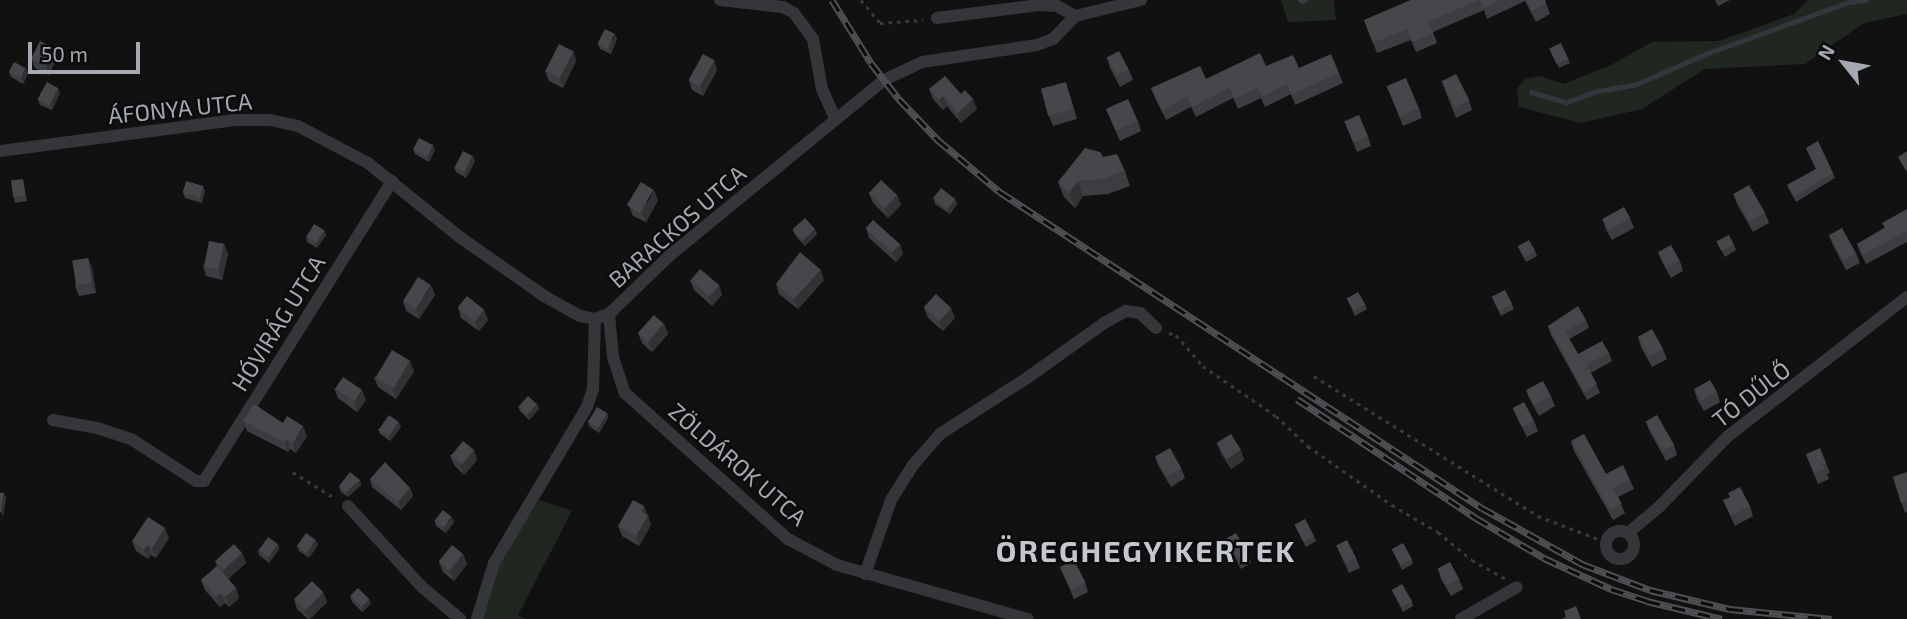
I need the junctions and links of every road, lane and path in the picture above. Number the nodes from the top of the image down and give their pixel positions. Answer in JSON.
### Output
{"nodes":[{"id":1,"x":720,"y":0,"type":"edge"},
{"id":2,"x":861,"y":0,"type":"edge"},
{"id":3,"x":1141,"y":0,"type":"edge"},
{"id":4,"x":1075,"y":16,"type":"junction"},
{"id":5,"x":937,"y":18,"type":"joint"},
{"id":6,"x":835,"y":118,"type":"junction"},
{"id":7,"x":0,"y":150,"type":"edge"},
{"id":8,"x":392,"y":181,"type":"junction"},
{"id":9,"x":1907,"y":297,"type":"edge"},
{"id":10,"x":609,"y":314,"type":"junction"},
{"id":11,"x":595,"y":319,"type":"junction"},
{"id":12,"x":1156,"y":328,"type":"joint"},
{"id":13,"x":1314,"y":376,"type":"dead end"},
{"id":14,"x":625,"y":393,"type":"joint"},
{"id":15,"x":54,"y":420,"type":"dead end"},
{"id":16,"x":293,"y":472,"type":"dead end"},
{"id":17,"x":348,"y":506,"type":"joint"},
{"id":18,"x":1628,"y":533,"type":"junction"},
{"id":19,"x":1606,"y":542,"type":"junction"},
{"id":20,"x":865,"y":574,"type":"junction"},
{"id":21,"x":1517,"y":587,"type":"joint"},
{"id":22,"x":460,"y":619,"type":"edge"},
{"id":23,"x":477,"y":619,"type":"edge"},
{"id":24,"x":1028,"y":619,"type":"edge"},
{"id":25,"x":1461,"y":619,"type":"edge"}],
"edges":[{"from":1,"to":6,"type":"street"},
{"from":2,"to":5,"type":"path"},
{"from":3,"to":4,"type":"street"},
{"from":4,"to":5,"type":"street"},
{"from":4,"to":6,"type":"street"},
{"from":6,"to":10,"type":"street","name":"BARACKOS UTCA"},
{"from":7,"to":8,"type":"street","name":"ÁFONYA UTCA"},
{"from":8,"to":11,"type":"street","name":"ÁFONYA UTCA"},
{"from":8,"to":15,"type":"street","name":"HÓVIRÁG UTCA"},
{"from":9,"to":18,"type":"street","name":"TÓ DŰLŐ"},
{"from":10,"to":11,"type":"street"},
{"from":10,"to":14,"type":"street","name":"BARACKOS UTCA"},
{"from":11,"to":23,"type":"street"},
{"from":12,"to":20,"type":"street"},
{"from":12,"to":21,"type":"path"},
{"from":13,"to":19,"type":"path"},
{"from":14,"to":20,"type":"street","name":"ZÖLDÁROK UTCA"},
{"from":16,"to":17,"type":"path"},
{"from":17,"to":22,"type":"street"},
{"from":18,"to":19,"type":"street","name":"TÓ DŰLŐ"},
{"from":18,"to":19,"type":"street"},
{"from":20,"to":24,"type":"street","name":"ZÖLDÁROK UTCA"},
{"from":21,"to":25,"type":"street"}]}
